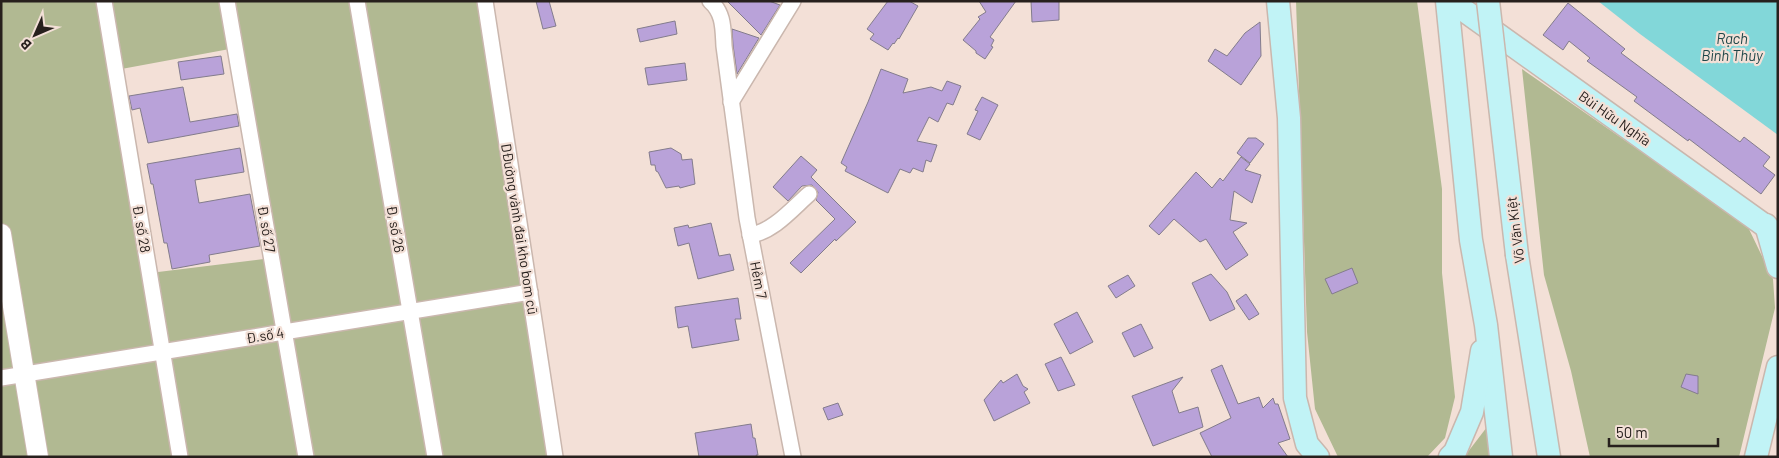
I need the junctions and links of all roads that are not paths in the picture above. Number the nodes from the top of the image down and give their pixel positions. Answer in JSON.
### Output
{"nodes":[{"id":1,"x":104,"y":1,"type":"edge"},
{"id":2,"x":227,"y":1,"type":"edge"},
{"id":3,"x":357,"y":1,"type":"edge"},
{"id":4,"x":485,"y":1,"type":"edge"},
{"id":5,"x":710,"y":1,"type":"edge"},
{"id":6,"x":793,"y":1,"type":"edge"},
{"id":7,"x":1278,"y":1,"type":"edge"},
{"id":8,"x":1447,"y":1,"type":"edge"},
{"id":9,"x":1451,"y":1,"type":"edge"},
{"id":10,"x":1488,"y":1,"type":"edge"},
{"id":11,"x":496,"y":73,"type":"junction"},
{"id":12,"x":731,"y":102,"type":"junction"},
{"id":13,"x":809,"y":194,"type":"dead end"},
{"id":14,"x":1772,"y":230,"type":"edge"},
{"id":15,"x":1,"y":234,"type":"edge"},
{"id":16,"x":750,"y":235,"type":"junction"},
{"id":17,"x":1778,"y":267,"type":"edge"},
{"id":18,"x":530,"y":292,"type":"junction"},
{"id":19,"x":410,"y":312,"type":"junction"},
{"id":20,"x":1486,"y":325,"type":"junction"},
{"id":21,"x":285,"y":332,"type":"junction"},
{"id":22,"x":163,"y":352,"type":"junction"},
{"id":23,"x":1778,"y":366,"type":"edge"},
{"id":24,"x":24,"y":374,"type":"junction"},
{"id":25,"x":1,"y":378,"type":"edge"},
{"id":26,"x":1544,"y":433,"type":"junction"},
{"id":27,"x":38,"y":457,"type":"edge"},
{"id":28,"x":180,"y":457,"type":"edge"},
{"id":29,"x":306,"y":457,"type":"edge"},
{"id":30,"x":435,"y":457,"type":"edge"},
{"id":31,"x":555,"y":457,"type":"edge"},
{"id":32,"x":793,"y":457,"type":"edge"},
{"id":33,"x":1318,"y":457,"type":"edge"},
{"id":34,"x":1450,"y":457,"type":"edge"},
{"id":35,"x":1501,"y":457,"type":"edge"},
{"id":36,"x":1549,"y":457,"type":"edge"},
{"id":37,"x":1556,"y":457,"type":"edge"},
{"id":38,"x":1756,"y":457,"type":"edge"}],
"edges":[{"from":1,"to":22,"type":"street","name":"Đ. số 28"},
{"from":2,"to":21,"type":"street","name":"Đ. số 27"},
{"from":3,"to":19,"type":"street","name":"Đ, số 26"},
{"from":4,"to":11,"type":"street","name":"DĐường vành đai kho bom cũ"},
{"from":5,"to":12,"type":"street","name":"Hẻm 7"},
{"from":6,"to":12,"type":"street"},
{"from":7,"to":33,"type":"main road"},
{"from":8,"to":20,"type":"main road"},
{"from":9,"to":14,"type":"main road","name":"Bùi Hữu Nghĩa"},
{"from":10,"to":26,"type":"main road","name":"Võ Văn Kiệt","bridge":true},
{"from":11,"to":18,"type":"street","name":"DĐường vành đai kho bom cũ"},
{"from":11,"to":31,"type":"street"},
{"from":12,"to":16,"type":"street","name":"Hẻm 7"},
{"from":13,"to":16,"type":"street"},
{"from":14,"to":17,"type":"main road"},
{"from":15,"to":24,"type":"street"},
{"from":16,"to":32,"type":"street","name":"Hẻm 7"},
{"from":18,"to":19,"type":"street","name":"Đ.số 4"},
{"from":18,"to":31,"type":"street","name":"DĐường vành đai kho bom cũ"},
{"from":19,"to":21,"type":"street","name":"Đ.số 4"},
{"from":19,"to":30,"type":"street","name":"Đ, số 26"},
{"from":20,"to":34,"type":"main road"},
{"from":20,"to":35,"type":"main road"},
{"from":21,"to":22,"type":"street","name":"Đ.số 4"},
{"from":21,"to":29,"type":"street","name":"Đ. số 27"},
{"from":22,"to":24,"type":"street","name":"Đ.số 4"},
{"from":22,"to":28,"type":"street","name":"Đ. số 28"},
{"from":23,"to":38,"type":"main road"},
{"from":24,"to":25,"type":"street","name":"Đ.số 4"},
{"from":24,"to":27,"type":"street"},
{"from":26,"to":36,"type":"main road","name":"Võ Văn Kiệt"},
{"from":26,"to":37,"type":"main road"}]}
